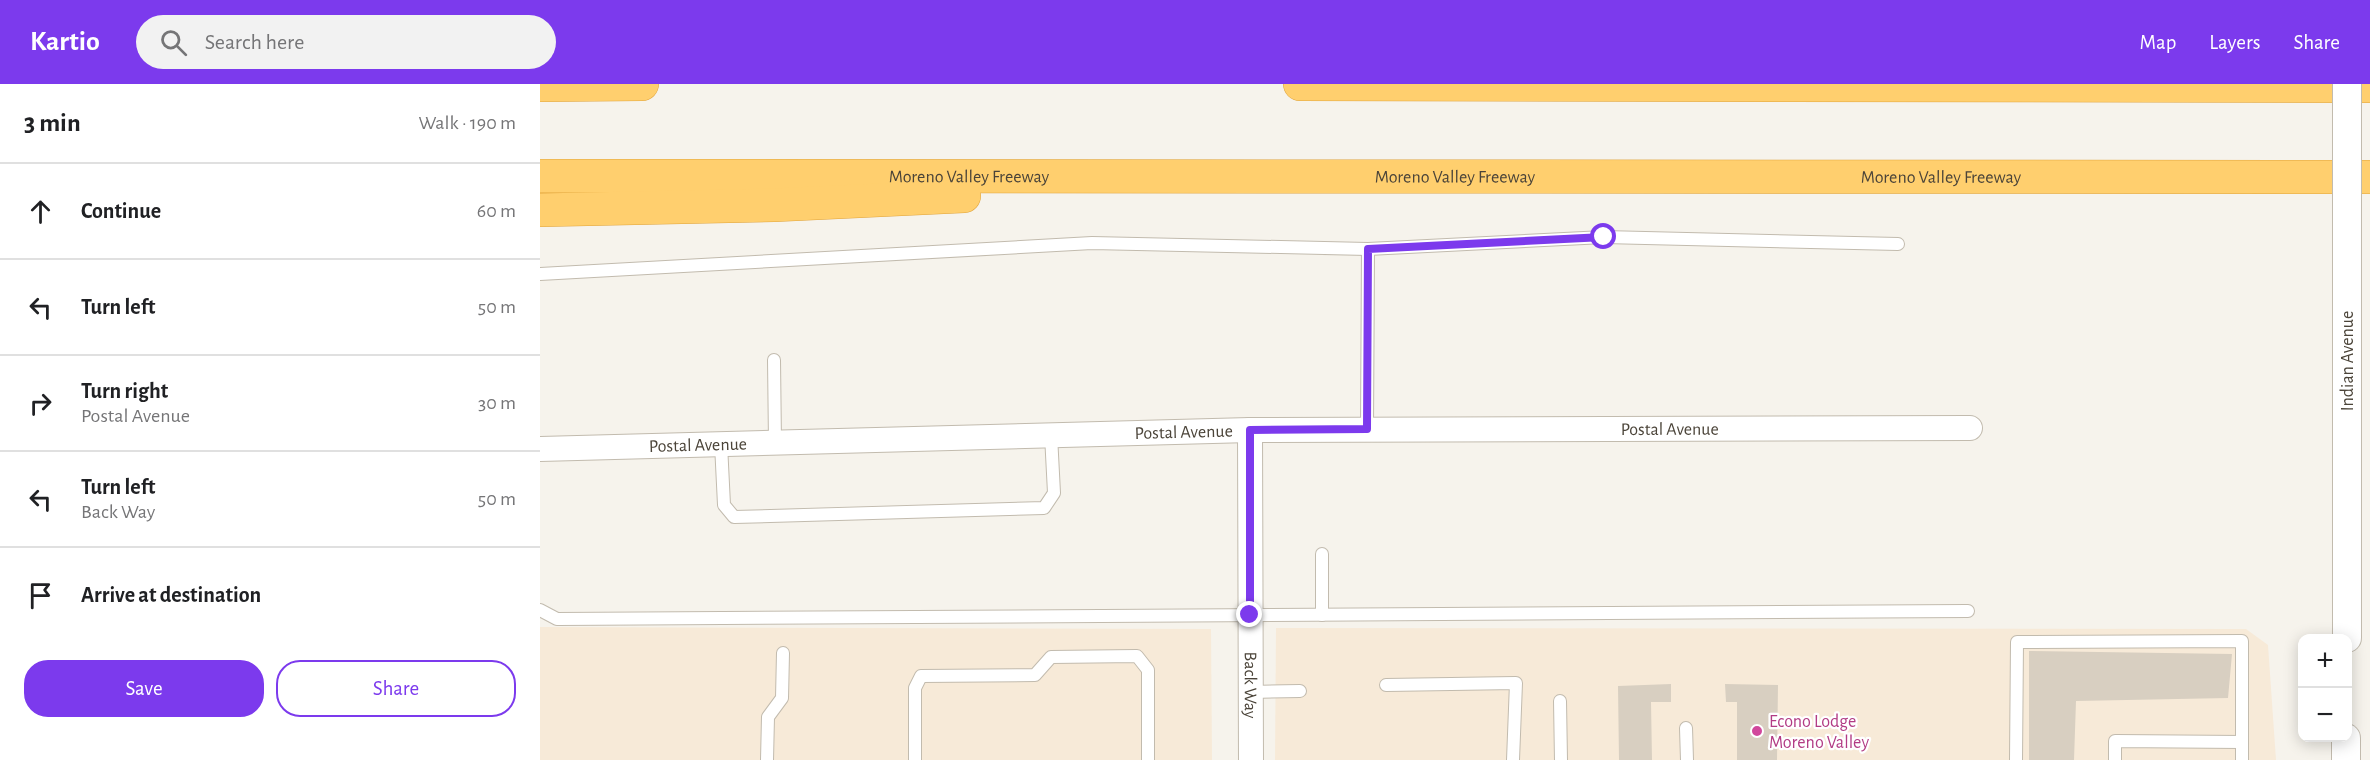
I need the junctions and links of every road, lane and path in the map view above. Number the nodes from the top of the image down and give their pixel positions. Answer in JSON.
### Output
{"nodes":[{"id":1,"x":642,"y":84,"type":"edge"},
{"id":2,"x":1300,"y":84,"type":"edge"},
{"id":3,"x":1407,"y":84,"type":"edge"},
{"id":4,"x":2347,"y":84,"type":"edge"},
{"id":5,"x":540,"y":85,"type":"edge"},
{"id":6,"x":2370,"y":86,"type":"edge"},
{"id":7,"x":540,"y":176,"type":"edge"},
{"id":8,"x":1408,"y":176,"type":"junction"},
{"id":9,"x":2370,"y":177,"type":"edge"},
{"id":10,"x":540,"y":210,"type":"edge"},
{"id":11,"x":1898,"y":244,"type":"dead end"},
{"id":12,"x":1368,"y":249,"type":"junction"},
{"id":13,"x":540,"y":274,"type":"edge"},
{"id":14,"x":774,"y":360,"type":"dead end"},
{"id":15,"x":1970,"y":428,"type":"dead end"},
{"id":16,"x":1367,"y":429,"type":"junction"},
{"id":17,"x":1250,"y":430,"type":"junction"},
{"id":18,"x":1052,"y":435,"type":"junction"},
{"id":19,"x":775,"y":443,"type":"junction"},
{"id":20,"x":721,"y":444,"type":"junction"},
{"id":21,"x":540,"y":449,"type":"edge"},
{"id":22,"x":1322,"y":554,"type":"dead end"},
{"id":23,"x":540,"y":609,"type":"edge"},
{"id":24,"x":1968,"y":610,"type":"dead end"},
{"id":25,"x":1250,"y":615,"type":"junction"},
{"id":26,"x":1322,"y":615,"type":"junction"},
{"id":27,"x":2347,"y":634,"type":"edge"},
{"id":28,"x":783,"y":653,"type":"dead end"},
{"id":29,"x":1386,"y":685,"type":"dead end"},
{"id":30,"x":1299,"y":691,"type":"dead end"},
{"id":31,"x":1251,"y":692,"type":"junction"},
{"id":32,"x":1560,"y":701,"type":"dead end"},
{"id":33,"x":1686,"y":728,"type":"dead end"},
{"id":34,"x":2242,"y":742,"type":"junction"},
{"id":35,"x":2346,"y":742,"type":"edge"},
{"id":36,"x":767,"y":760,"type":"edge"},
{"id":37,"x":915,"y":760,"type":"edge"},
{"id":38,"x":1148,"y":760,"type":"edge"},
{"id":39,"x":1251,"y":760,"type":"edge"},
{"id":40,"x":1514,"y":760,"type":"edge"},
{"id":41,"x":1561,"y":760,"type":"edge"},
{"id":42,"x":1686,"y":760,"type":"edge"},
{"id":43,"x":2016,"y":760,"type":"edge"},
{"id":44,"x":2115,"y":760,"type":"edge"},
{"id":45,"x":2242,"y":760,"type":"edge"},
{"id":46,"x":2346,"y":760,"type":"edge"}],
"edges":[{"from":1,"to":5,"type":"highway"},
{"from":2,"to":3,"type":"highway"},
{"from":3,"to":6,"type":"highway"},
{"from":4,"to":27,"type":"street","name":"Indian Avenue","bridge":true},
{"from":7,"to":8,"type":"highway","name":"Moreno Valley Freeway"},
{"from":8,"to":9,"type":"highway","name":"Moreno Valley Freeway"},
{"from":8,"to":10,"type":"highway"},
{"from":11,"to":12,"type":"lane"},
{"from":12,"to":13,"type":"lane"},
{"from":12,"to":16,"type":"lane"},
{"from":14,"to":19,"type":"lane"},
{"from":15,"to":16,"type":"street","name":"Postal Avenue"},
{"from":16,"to":17,"type":"street","name":"Postal Avenue"},
{"from":17,"to":18,"type":"street","name":"Postal Avenue"},
{"from":17,"to":25,"type":"street","name":"Back Way"},
{"from":18,"to":19,"type":"street","name":"Postal Avenue"},
{"from":18,"to":20,"type":"lane"},
{"from":19,"to":20,"type":"street","name":"Postal Avenue"},
{"from":20,"to":21,"type":"street","name":"Postal Avenue"},
{"from":22,"to":26,"type":"lane"},
{"from":23,"to":25,"type":"lane"},
{"from":24,"to":26,"type":"lane"},
{"from":25,"to":26,"type":"lane"},
{"from":25,"to":31,"type":"street","name":"Back Way"},
{"from":28,"to":36,"type":"lane"},
{"from":29,"to":40,"type":"lane"},
{"from":30,"to":31,"type":"lane"},
{"from":31,"to":39,"type":"street","name":"Back Way"},
{"from":32,"to":41,"type":"lane"},
{"from":33,"to":42,"type":"lane"},
{"from":34,"to":43,"type":"lane"},
{"from":34,"to":44,"type":"lane"},
{"from":34,"to":45,"type":"lane"},
{"from":35,"to":46,"type":"street"},
{"from":37,"to":38,"type":"lane"}]}
